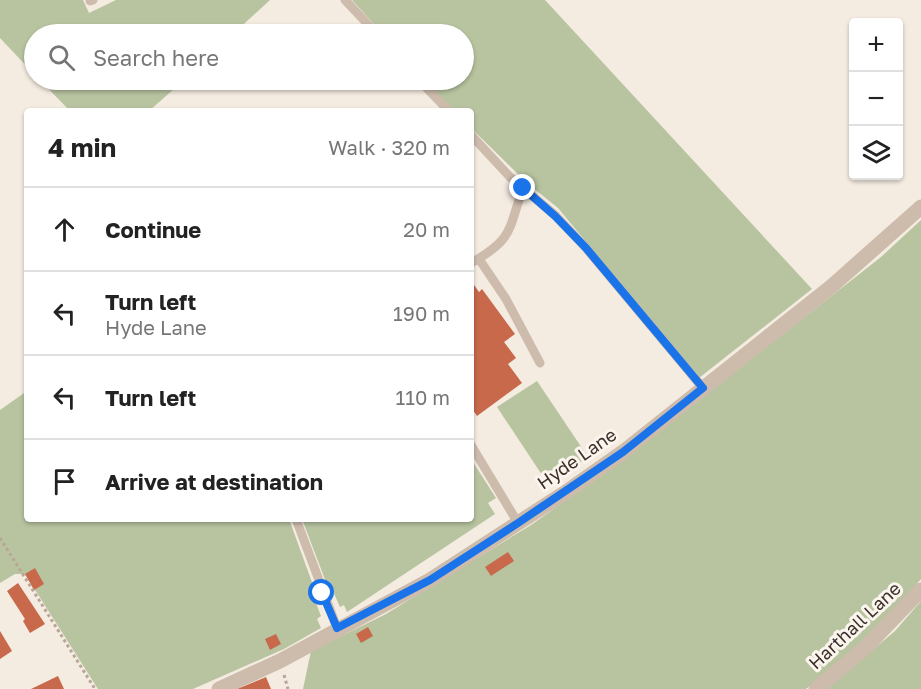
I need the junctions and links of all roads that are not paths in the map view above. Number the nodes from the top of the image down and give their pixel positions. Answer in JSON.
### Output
{"nodes":[{"id":1,"x":345,"y":0,"type":"edge"},
{"id":2,"x":368,"y":24,"type":"edge"},
{"id":3,"x":428,"y":90,"type":"edge"},
{"id":4,"x":445,"y":108,"type":"edge"},
{"id":5,"x":474,"y":138,"type":"edge"},
{"id":6,"x":523,"y":188,"type":"junction"},
{"id":7,"x":921,"y":207,"type":"edge"},
{"id":8,"x":475,"y":261,"type":"edge"},
{"id":9,"x":540,"y":363,"type":"dead end"},
{"id":10,"x":703,"y":388,"type":"junction"},
{"id":11,"x":474,"y":450,"type":"edge"},
{"id":12,"x":297,"y":522,"type":"edge"},
{"id":13,"x":518,"y":523,"type":"junction"},
{"id":14,"x":921,"y":590,"type":"edge"},
{"id":15,"x":337,"y":628,"type":"junction"},
{"id":16,"x":219,"y":689,"type":"edge"},
{"id":17,"x":816,"y":689,"type":"edge"}],
"edges":[{"from":1,"to":2,"type":"lane"},
{"from":3,"to":4,"type":"lane"},
{"from":5,"to":6,"type":"lane"},
{"from":6,"to":8,"type":"lane"},
{"from":6,"to":10,"type":"lane"},
{"from":7,"to":10,"type":"street","name":"Hyde Lane"},
{"from":8,"to":9,"type":"lane"},
{"from":10,"to":13,"type":"street","name":"Hyde Lane"},
{"from":11,"to":13,"type":"lane"},
{"from":12,"to":15,"type":"lane"},
{"from":13,"to":15,"type":"street","name":"Hyde Lane"},
{"from":14,"to":17,"type":"street","name":"Harthall Lane"},
{"from":15,"to":16,"type":"street","name":"Hyde Lane"}]}
